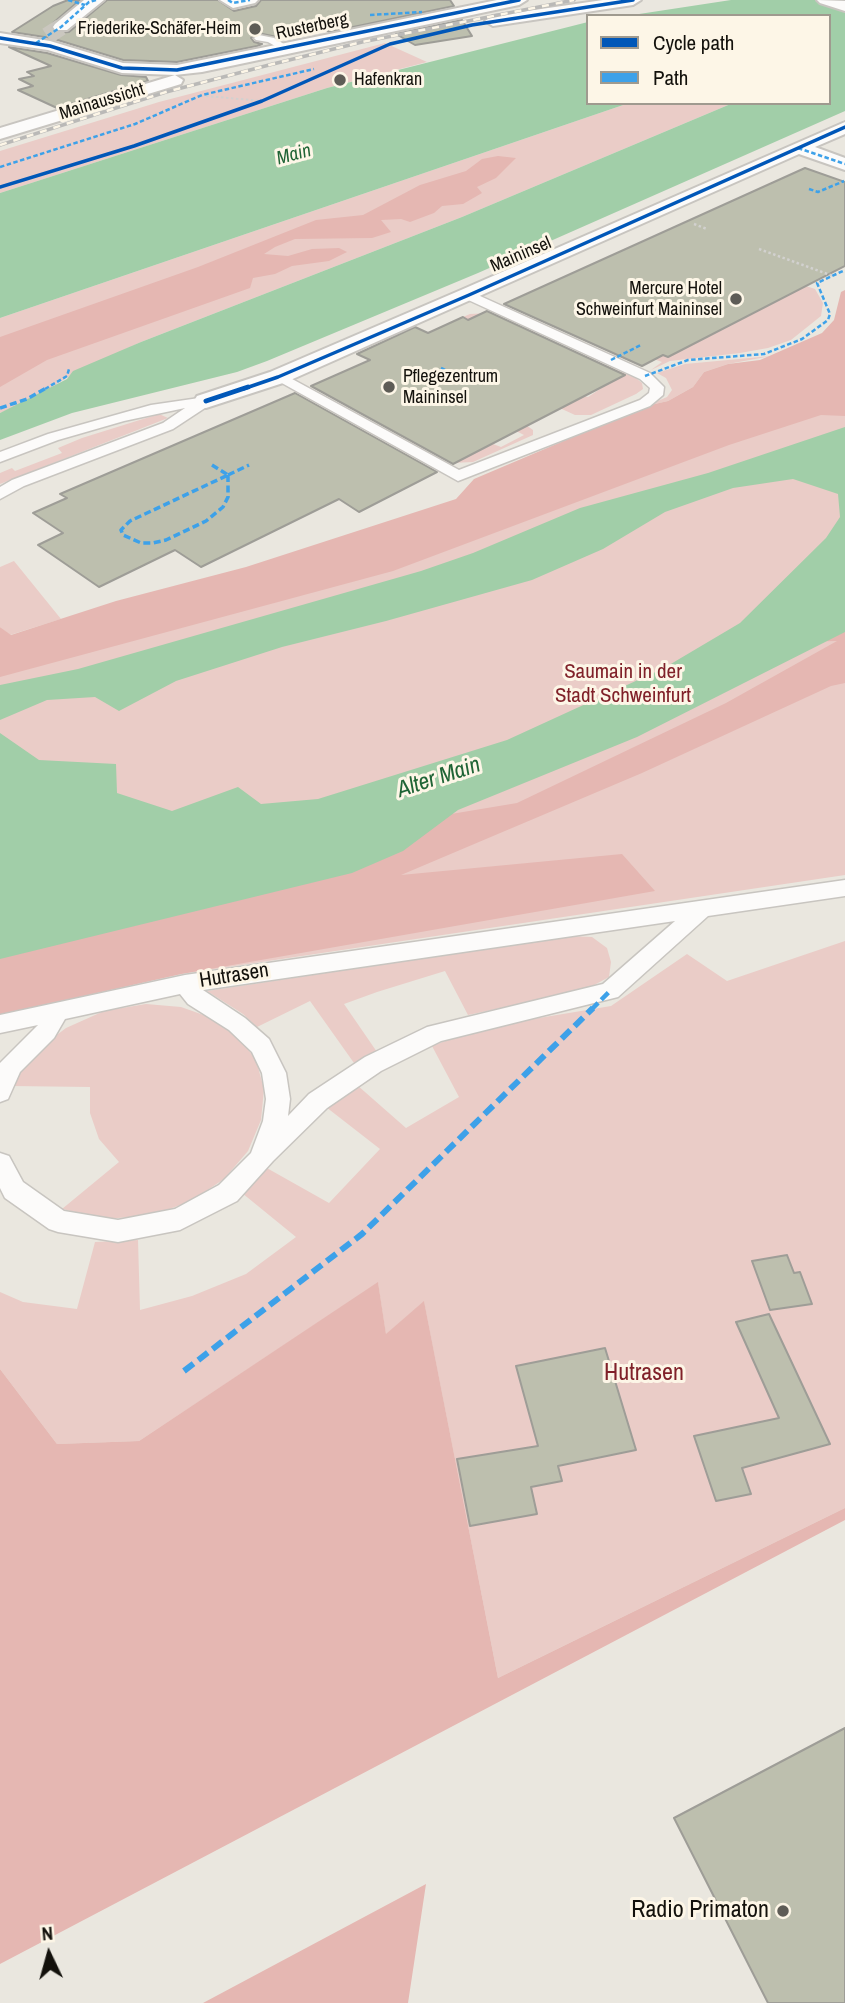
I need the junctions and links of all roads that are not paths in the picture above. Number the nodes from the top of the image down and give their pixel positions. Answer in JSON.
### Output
{"nodes":[{"id":1,"x":96,"y":0,"type":"edge"},
{"id":2,"x":250,"y":0,"type":"edge"},
{"id":3,"x":519,"y":0,"type":"edge"},
{"id":4,"x":632,"y":0,"type":"edge"},
{"id":5,"x":825,"y":0,"type":"edge"},
{"id":6,"x":231,"y":2,"type":"edge"},
{"id":7,"x":845,"y":6,"type":"edge"},
{"id":8,"x":48,"y":35,"type":"junction"},
{"id":9,"x":260,"y":37,"type":"dead end"},
{"id":10,"x":0,"y":38,"type":"edge"},
{"id":11,"x":390,"y":44,"type":"dead end"},
{"id":12,"x":287,"y":49,"type":"junction"},
{"id":13,"x":0,"y":51,"type":"edge"},
{"id":14,"x":202,"y":68,"type":"junction"},
{"id":15,"x":133,"y":70,"type":"junction"},
{"id":16,"x":100,"y":82,"type":"dead end"},
{"id":17,"x":845,"y":127,"type":"edge"},
{"id":18,"x":0,"y":134,"type":"edge"},
{"id":19,"x":798,"y":148,"type":"junction"},
{"id":20,"x":845,"y":164,"type":"edge"},
{"id":21,"x":469,"y":295,"type":"junction"},
{"id":22,"x":278,"y":377,"type":"junction"},
{"id":23,"x":206,"y":401,"type":"junction"},
{"id":24,"x":0,"y":457,"type":"edge"},
{"id":25,"x":0,"y":494,"type":"edge"},
{"id":26,"x":845,"y":888,"type":"edge"},
{"id":27,"x":703,"y":908,"type":"junction"},
{"id":28,"x":185,"y":984,"type":"junction"},
{"id":29,"x":58,"y":1010,"type":"junction"},
{"id":30,"x":0,"y":1024,"type":"edge"},
{"id":31,"x":0,"y":1092,"type":"edge"},
{"id":32,"x":261,"y":1159,"type":"junction"},
{"id":33,"x":0,"y":1164,"type":"edge"}],
"edges":[{"from":1,"to":8,"type":"street"},
{"from":2,"to":6,"type":"street"},
{"from":3,"to":12,"type":"street","name":"Rusterberg"},
{"from":4,"to":11,"type":"street"},
{"from":5,"to":7,"type":"street"},
{"from":8,"to":10,"type":"street","name":"Rusterberg"},
{"from":8,"to":13,"type":"street"},
{"from":8,"to":15,"type":"street","name":"Rusterberg"},
{"from":9,"to":12,"type":"lane"},
{"from":12,"to":14,"type":"street","name":"Rusterberg"},
{"from":14,"to":15,"type":"street","name":"Rusterberg"},
{"from":14,"to":18,"type":"street","name":"Mainaussicht"},
{"from":15,"to":16,"type":"street"},
{"from":17,"to":19,"type":"street","name":"Maininsel"},
{"from":19,"to":20,"type":"street"},
{"from":19,"to":21,"type":"street","name":"Maininsel"},
{"from":21,"to":22,"type":"street","name":"Maininsel"},
{"from":21,"to":22,"type":"lane"},
{"from":22,"to":23,"type":"street","name":"Maininsel"},
{"from":23,"to":24,"type":"lane"},
{"from":23,"to":25,"type":"lane"},
{"from":26,"to":27,"type":"lane","name":"Hutrasen"},
{"from":27,"to":28,"type":"lane","name":"Hutrasen"},
{"from":27,"to":32,"type":"lane"},
{"from":28,"to":29,"type":"lane","name":"Hutrasen"},
{"from":28,"to":32,"type":"lane"},
{"from":29,"to":30,"type":"lane","name":"Hutrasen"},
{"from":29,"to":31,"type":"lane"},
{"from":32,"to":33,"type":"lane"}]}
